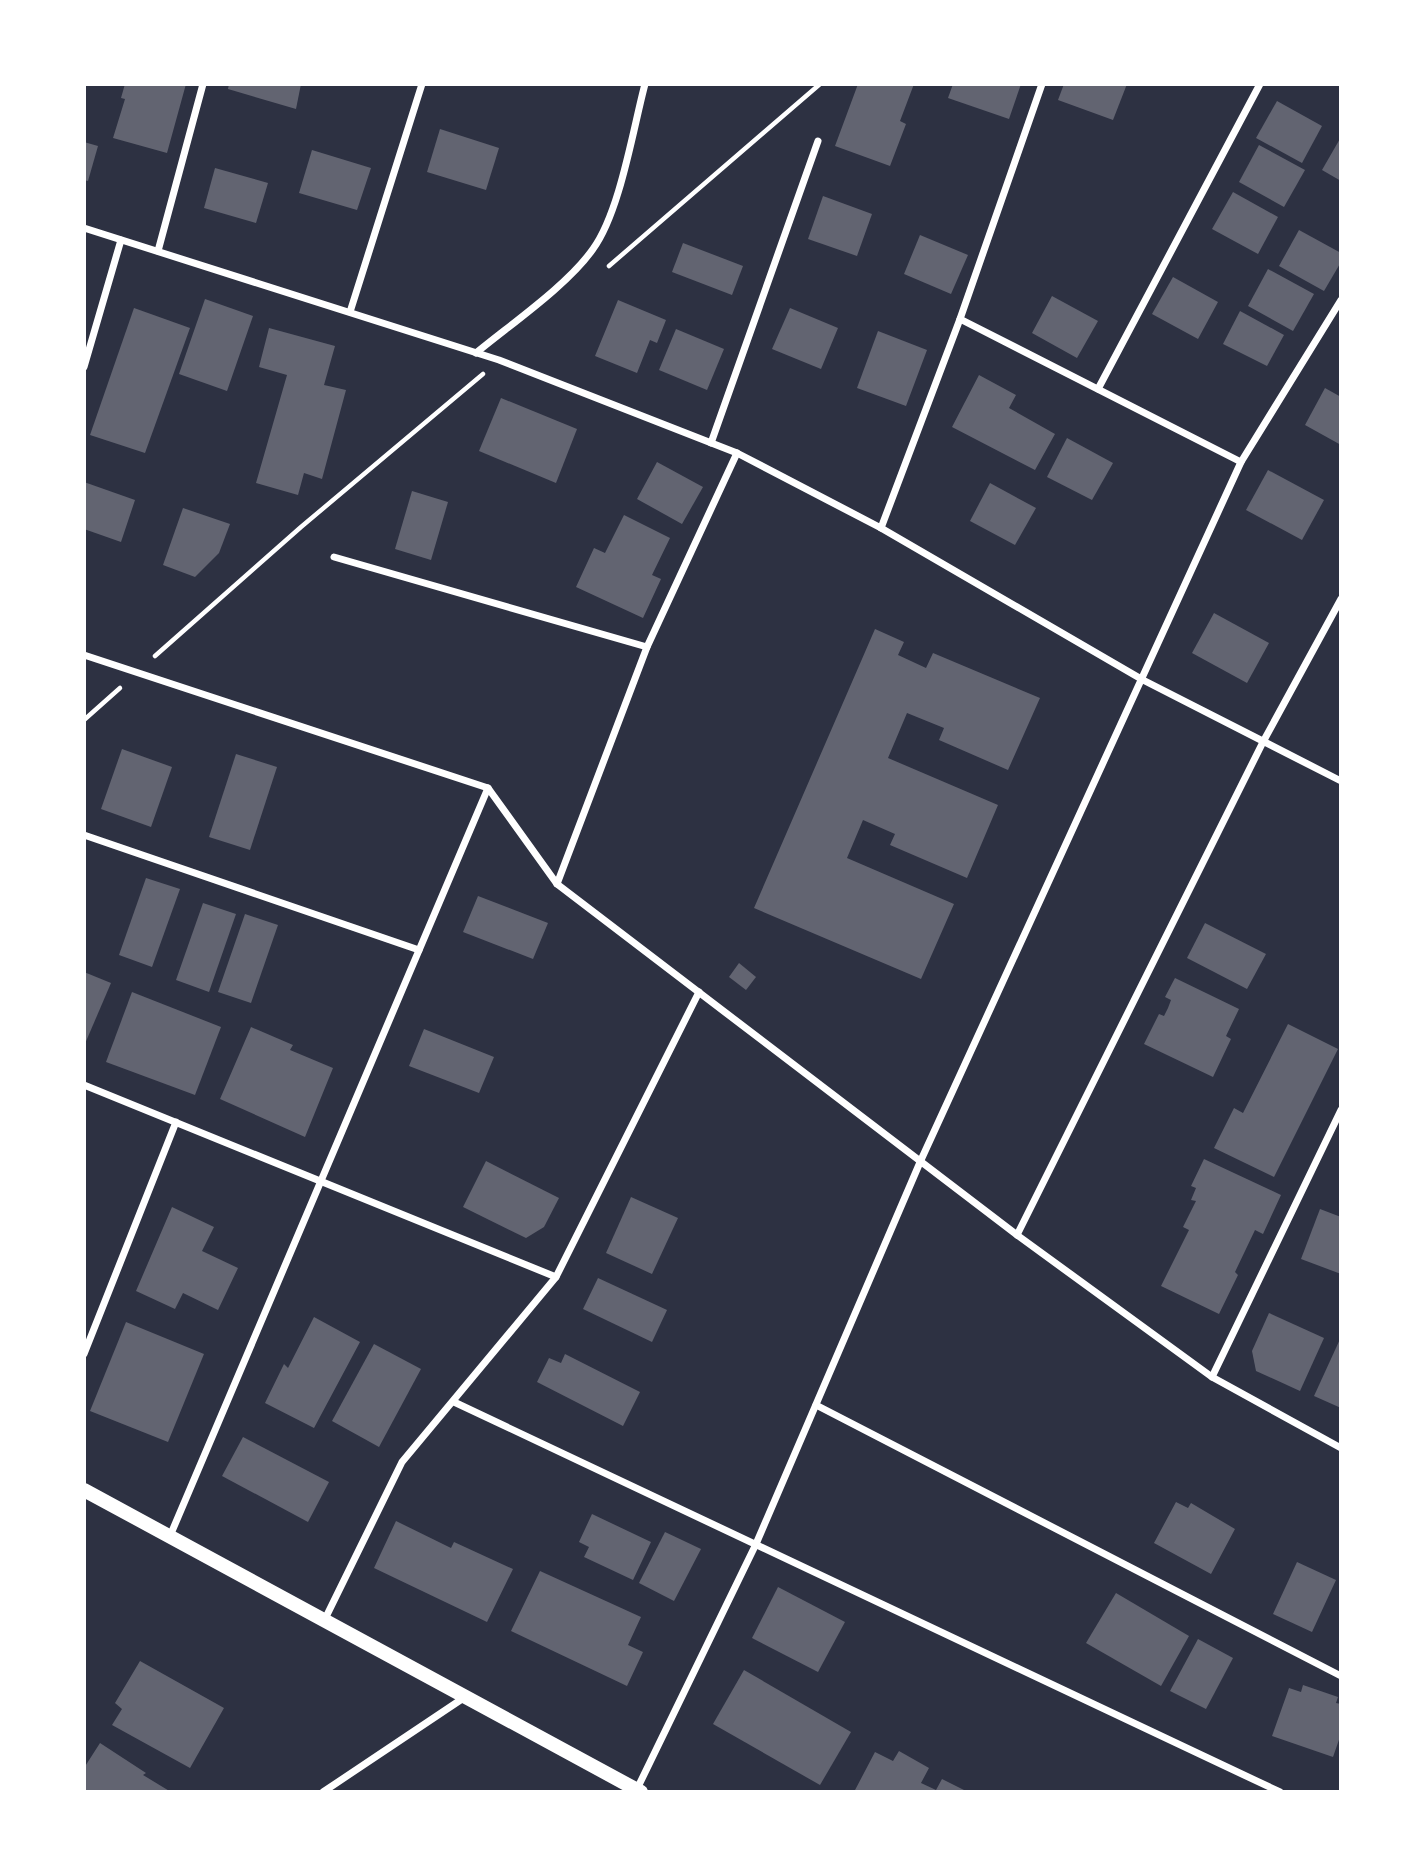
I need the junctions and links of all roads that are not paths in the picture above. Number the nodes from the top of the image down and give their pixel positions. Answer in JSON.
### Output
{"nodes":[{"id":1,"x":203,"y":84,"type":"edge"},
{"id":2,"x":422,"y":84,"type":"edge"},
{"id":3,"x":645,"y":84,"type":"edge"},
{"id":4,"x":1042,"y":84,"type":"edge"},
{"id":5,"x":1261,"y":84,"type":"edge"},
{"id":6,"x":818,"y":141,"type":"dead end"},
{"id":7,"x":84,"y":228,"type":"edge"},
{"id":8,"x":121,"y":240,"type":"junction"},
{"id":9,"x":158,"y":251,"type":"junction"},
{"id":10,"x":1341,"y":300,"type":"edge"},
{"id":11,"x":350,"y":312,"type":"junction"},
{"id":12,"x":960,"y":319,"type":"junction"},
{"id":13,"x":476,"y":353,"type":"junction"},
{"id":14,"x":84,"y":367,"type":"edge"},
{"id":15,"x":1098,"y":389,"type":"junction"},
{"id":16,"x":711,"y":443,"type":"junction"},
{"id":17,"x":737,"y":453,"type":"junction"},
{"id":18,"x":1241,"y":461,"type":"junction"},
{"id":19,"x":881,"y":528,"type":"junction"},
{"id":20,"x":334,"y":557,"type":"dead end"},
{"id":21,"x":1341,"y":599,"type":"edge"},
{"id":22,"x":647,"y":646,"type":"junction"},
{"id":23,"x":84,"y":655,"type":"edge"},
{"id":24,"x":1143,"y":680,"type":"junction"},
{"id":25,"x":1263,"y":742,"type":"junction"},
{"id":26,"x":1341,"y":781,"type":"edge"},
{"id":27,"x":488,"y":788,"type":"junction"},
{"id":28,"x":84,"y":835,"type":"edge"},
{"id":29,"x":557,"y":884,"type":"junction"},
{"id":30,"x":419,"y":950,"type":"junction"},
{"id":31,"x":699,"y":992,"type":"junction"},
{"id":32,"x":84,"y":1085,"type":"edge"},
{"id":33,"x":1341,"y":1110,"type":"edge"},
{"id":34,"x":176,"y":1122,"type":"junction"},
{"id":35,"x":921,"y":1160,"type":"junction"},
{"id":36,"x":321,"y":1182,"type":"junction"},
{"id":37,"x":1017,"y":1235,"type":"junction"},
{"id":38,"x":556,"y":1277,"type":"junction"},
{"id":39,"x":84,"y":1354,"type":"edge"},
{"id":40,"x":1212,"y":1377,"type":"junction"},
{"id":41,"x":454,"y":1402,"type":"junction"},
{"id":42,"x":816,"y":1405,"type":"junction"},
{"id":43,"x":1341,"y":1448,"type":"edge"},
{"id":44,"x":84,"y":1490,"type":"edge"},
{"id":45,"x":170,"y":1537,"type":"junction"},
{"id":46,"x":756,"y":1544,"type":"junction"},
{"id":47,"x":324,"y":1622,"type":"junction"},
{"id":48,"x":1341,"y":1676,"type":"edge"},
{"id":49,"x":465,"y":1697,"type":"junction"},
{"id":50,"x":639,"y":1791,"type":"edge"},
{"id":51,"x":323,"y":1792,"type":"edge"},
{"id":52,"x":1280,"y":1792,"type":"edge"}],
"edges":[{"from":1,"to":9,"type":"street"},
{"from":2,"to":11,"type":"street"},
{"from":3,"to":13,"type":"street"},
{"from":4,"to":12,"type":"street"},
{"from":5,"to":15,"type":"street"},
{"from":6,"to":16,"type":"street"},
{"from":7,"to":8,"type":"street"},
{"from":8,"to":9,"type":"street"},
{"from":8,"to":14,"type":"street"},
{"from":9,"to":11,"type":"street"},
{"from":10,"to":18,"type":"street"},
{"from":11,"to":13,"type":"street"},
{"from":12,"to":15,"type":"street"},
{"from":12,"to":19,"type":"street"},
{"from":13,"to":16,"type":"street"},
{"from":15,"to":18,"type":"street"},
{"from":16,"to":17,"type":"street"},
{"from":17,"to":19,"type":"street"},
{"from":17,"to":22,"type":"street"},
{"from":18,"to":24,"type":"street"},
{"from":19,"to":24,"type":"street"},
{"from":20,"to":22,"type":"street"},
{"from":21,"to":25,"type":"street"},
{"from":22,"to":29,"type":"street"},
{"from":23,"to":27,"type":"street"},
{"from":24,"to":25,"type":"street"},
{"from":24,"to":35,"type":"street"},
{"from":25,"to":26,"type":"street"},
{"from":25,"to":37,"type":"street"},
{"from":27,"to":29,"type":"street"},
{"from":27,"to":30,"type":"street"},
{"from":28,"to":30,"type":"street"},
{"from":29,"to":31,"type":"street"},
{"from":30,"to":36,"type":"street"},
{"from":31,"to":35,"type":"street"},
{"from":31,"to":38,"type":"street"},
{"from":32,"to":34,"type":"street"},
{"from":33,"to":40,"type":"street"},
{"from":34,"to":36,"type":"street"},
{"from":34,"to":39,"type":"street"},
{"from":35,"to":37,"type":"street"},
{"from":35,"to":42,"type":"street"},
{"from":36,"to":38,"type":"street"},
{"from":36,"to":45,"type":"street"},
{"from":37,"to":40,"type":"street"},
{"from":38,"to":41,"type":"street"},
{"from":40,"to":43,"type":"street"},
{"from":41,"to":46,"type":"street"},
{"from":41,"to":47,"type":"street"},
{"from":42,"to":46,"type":"street"},
{"from":42,"to":48,"type":"street"},
{"from":44,"to":45,"type":"main road"},
{"from":45,"to":47,"type":"main road"},
{"from":46,"to":50,"type":"street"},
{"from":46,"to":52,"type":"street"},
{"from":47,"to":49,"type":"main road"},
{"from":49,"to":50,"type":"main road"},
{"from":49,"to":51,"type":"street"}]}
